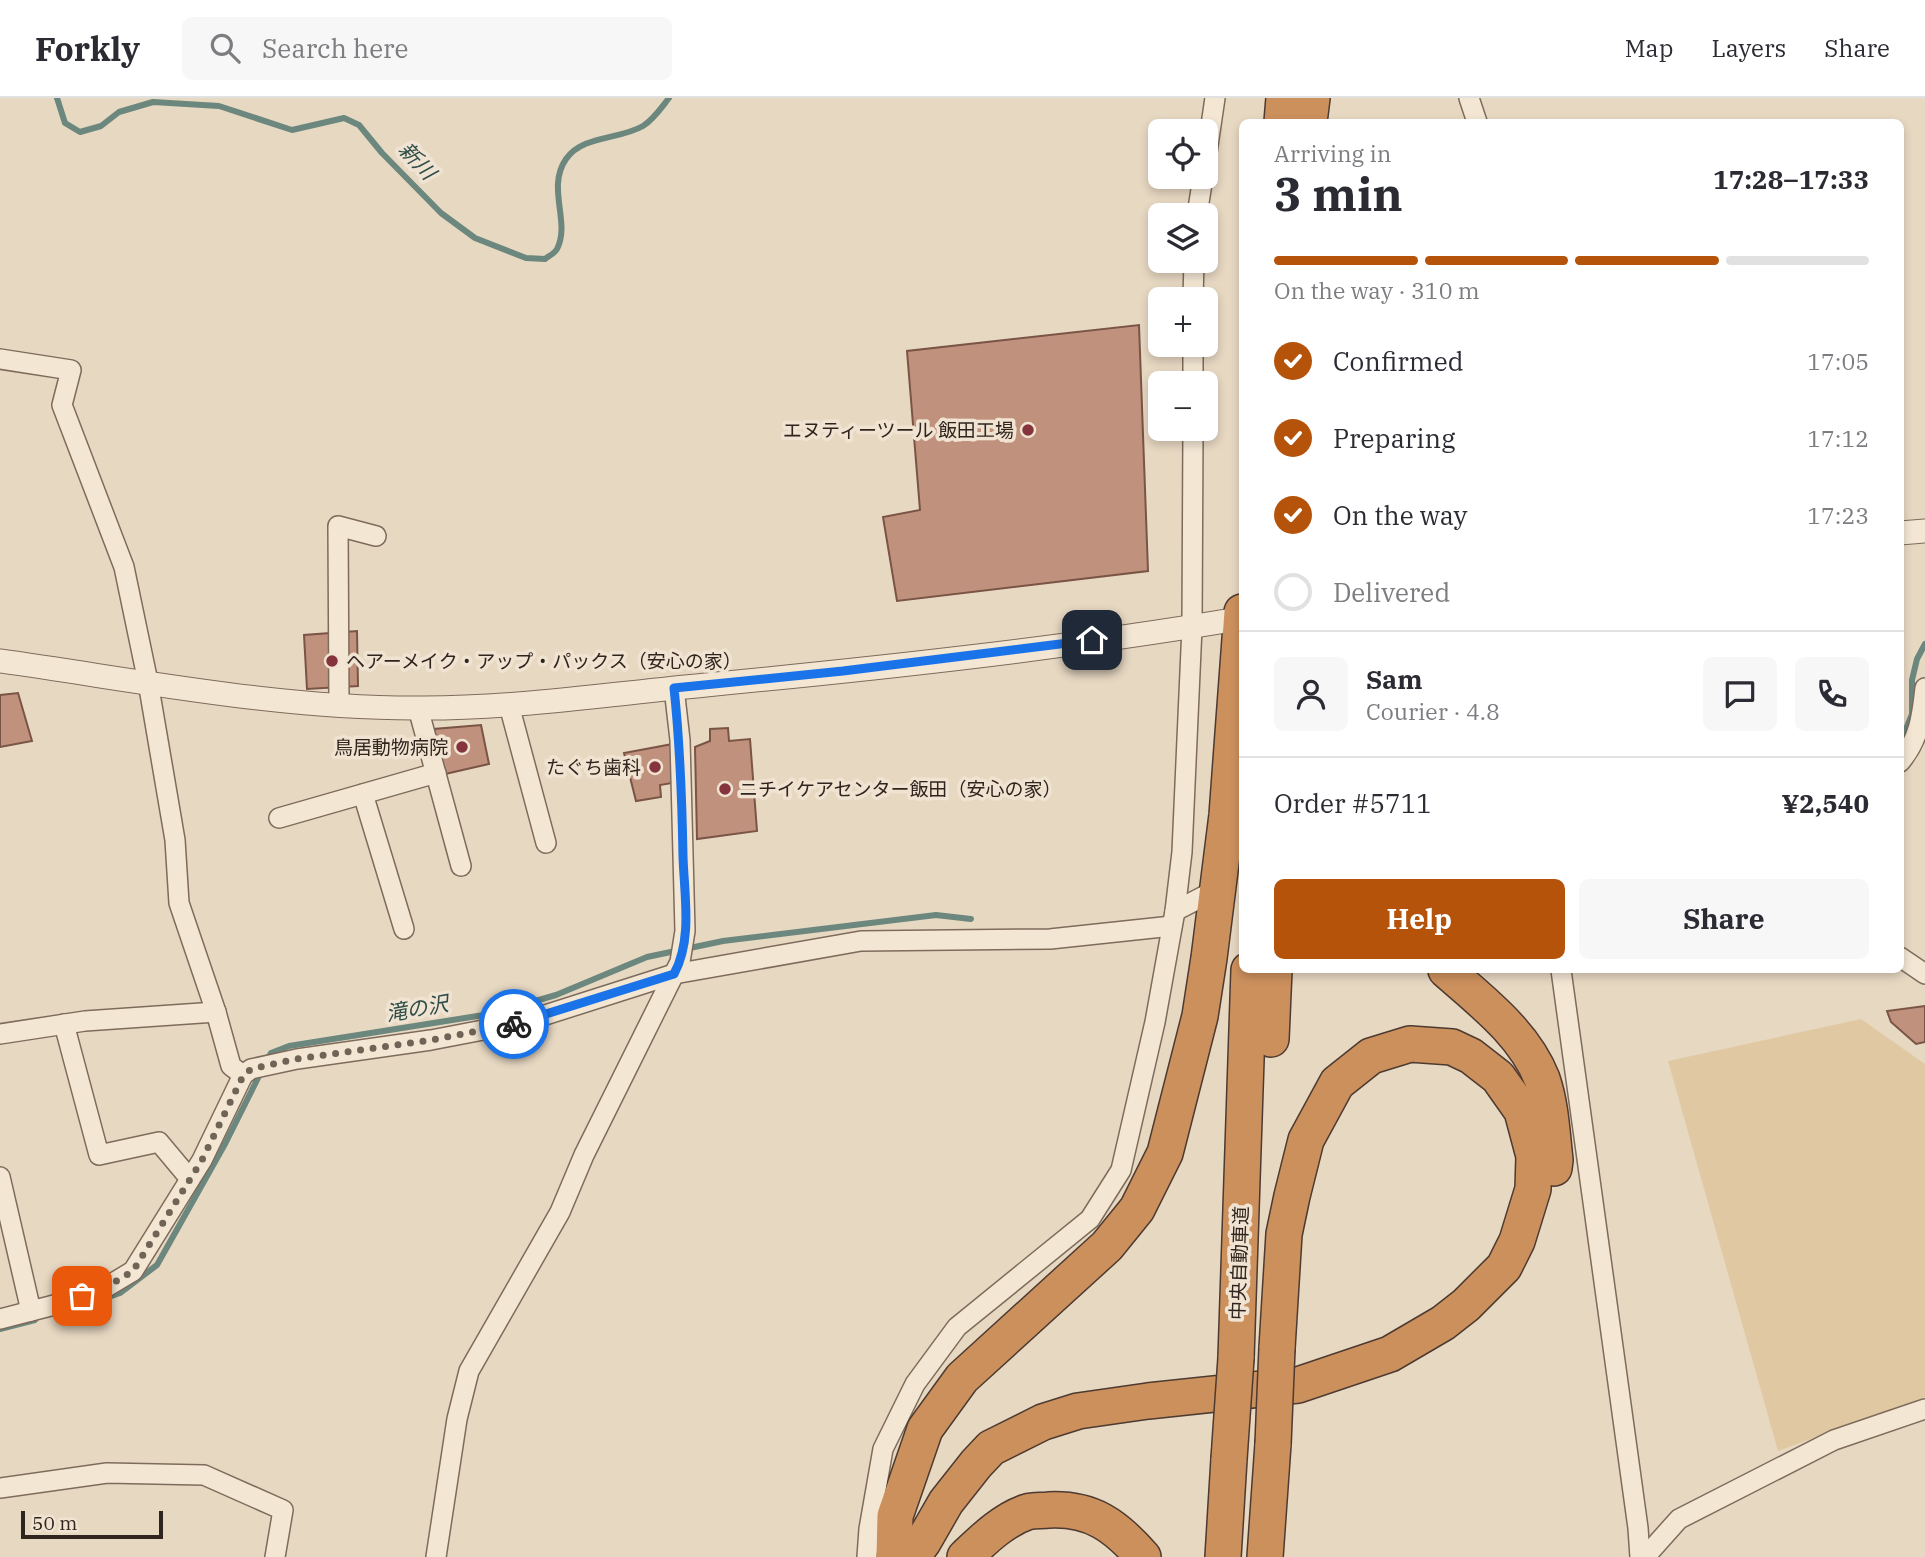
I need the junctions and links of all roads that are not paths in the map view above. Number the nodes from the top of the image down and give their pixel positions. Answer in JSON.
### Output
{"nodes":[{"id":1,"x":1215,"y":98,"type":"edge"},
{"id":2,"x":1284,"y":98,"type":"edge"},
{"id":3,"x":1312,"y":98,"type":"edge"},
{"id":4,"x":1469,"y":98,"type":"edge"},
{"id":5,"x":1212,"y":119,"type":"edge"},
{"id":6,"x":1282,"y":119,"type":"edge"},
{"id":7,"x":1309,"y":119,"type":"edge"},
{"id":8,"x":1477,"y":119,"type":"edge"},
{"id":9,"x":0,"y":359,"type":"edge"},
{"id":10,"x":1193,"y":441,"type":"edge"},
{"id":11,"x":1925,"y":531,"type":"edge"},
{"id":12,"x":1904,"y":533,"type":"edge"},
{"id":13,"x":376,"y":536,"type":"dead end"},
{"id":14,"x":1237,"y":616,"type":"edge"},
{"id":15,"x":1192,"y":627,"type":"junction"},
{"id":16,"x":0,"y":661,"type":"edge"},
{"id":17,"x":148,"y":682,"type":"junction"},
{"id":18,"x":674,"y":688,"type":"junction"},
{"id":19,"x":1925,"y":688,"type":"edge"},
{"id":20,"x":339,"y":705,"type":"junction"},
{"id":21,"x":509,"y":705,"type":"junction"},
{"id":22,"x":418,"y":708,"type":"junction"},
{"id":23,"x":1904,"y":758,"type":"edge"},
{"id":24,"x":436,"y":773,"type":"junction"},
{"id":25,"x":363,"y":794,"type":"junction"},
{"id":26,"x":279,"y":818,"type":"dead end"},
{"id":27,"x":547,"y":843,"type":"dead end"},
{"id":28,"x":461,"y":866,"type":"dead end"},
{"id":29,"x":1208,"y":894,"type":"tunnel mouth"},
{"id":30,"x":1174,"y":919,"type":"junction"},
{"id":31,"x":404,"y":929,"type":"dead end"},
{"id":32,"x":1904,"y":960,"type":"edge"},
{"id":33,"x":677,"y":968,"type":"junction"},
{"id":34,"x":1249,"y":973,"type":"edge"},
{"id":35,"x":1273,"y":973,"type":"edge"},
{"id":36,"x":1449,"y":973,"type":"edge"},
{"id":37,"x":1561,"y":973,"type":"edge"},
{"id":38,"x":1925,"y":974,"type":"edge"},
{"id":39,"x":216,"y":1012,"type":"junction"},
{"id":40,"x":64,"y":1024,"type":"junction"},
{"id":41,"x":0,"y":1034,"type":"edge"},
{"id":42,"x":247,"y":1072,"type":"junction"},
{"id":43,"x":0,"y":1177,"type":"edge"},
{"id":44,"x":190,"y":1179,"type":"junction"},
{"id":45,"x":31,"y":1311,"type":"junction"},
{"id":46,"x":0,"y":1319,"type":"edge"},
{"id":47,"x":1258,"y":1354,"type":"junction"},
{"id":48,"x":1925,"y":1409,"type":"edge"},
{"id":49,"x":1252,"y":1450,"type":"junction"},
{"id":50,"x":0,"y":1488,"type":"edge"},
{"id":51,"x":275,"y":1557,"type":"edge"},
{"id":52,"x":436,"y":1557,"type":"edge"},
{"id":53,"x":867,"y":1557,"type":"edge"},
{"id":54,"x":894,"y":1557,"type":"edge"},
{"id":55,"x":912,"y":1557,"type":"edge"},
{"id":56,"x":940,"y":1557,"type":"edge"},
{"id":57,"x":965,"y":1557,"type":"edge"},
{"id":58,"x":1143,"y":1557,"type":"edge"},
{"id":59,"x":1223,"y":1557,"type":"edge"},
{"id":60,"x":1248,"y":1557,"type":"edge"},
{"id":61,"x":1265,"y":1557,"type":"edge"},
{"id":62,"x":1643,"y":1557,"type":"edge"}],
"edges":[{"from":1,"to":5,"type":"street"},
{"from":2,"to":6,"type":"highway"},
{"from":3,"to":7,"type":"highway"},
{"from":4,"to":8,"type":"street"},
{"from":9,"to":17,"type":"street"},
{"from":10,"to":15,"type":"street"},
{"from":11,"to":12,"type":"street"},
{"from":13,"to":20,"type":"street"},
{"from":14,"to":15,"type":"street"},
{"from":14,"to":54,"type":"highway"},
{"from":15,"to":18,"type":"street"},
{"from":15,"to":30,"type":"street"},
{"from":16,"to":17,"type":"street"},
{"from":17,"to":20,"type":"street"},
{"from":17,"to":39,"type":"street"},
{"from":18,"to":21,"type":"street"},
{"from":18,"to":33,"type":"street"},
{"from":19,"to":23,"type":"street"},
{"from":20,"to":22,"type":"street"},
{"from":21,"to":22,"type":"street"},
{"from":21,"to":27,"type":"street"},
{"from":22,"to":24,"type":"street"},
{"from":24,"to":25,"type":"street"},
{"from":24,"to":28,"type":"street"},
{"from":25,"to":26,"type":"street"},
{"from":25,"to":31,"type":"street"},
{"from":29,"to":30,"type":"street"},
{"from":30,"to":33,"type":"street"},
{"from":30,"to":53,"type":"street"},
{"from":32,"to":38,"type":"street"},
{"from":33,"to":42,"type":"street"},
{"from":33,"to":52,"type":"street"},
{"from":34,"to":47,"type":"highway","name":"中央自動車道"},
{"from":35,"to":47,"type":"highway","name":"中央自動車道"},
{"from":36,"to":56,"type":"highway"},
{"from":37,"to":62,"type":"street"},
{"from":39,"to":40,"type":"street"},
{"from":39,"to":42,"type":"street"},
{"from":40,"to":41,"type":"street"},
{"from":40,"to":44,"type":"street"},
{"from":42,"to":44,"type":"street"},
{"from":43,"to":45,"type":"street"},
{"from":44,"to":45,"type":"street"},
{"from":45,"to":46,"type":"street"},
{"from":47,"to":49,"type":"highway","name":"中央自動車道","bridge":true},
{"from":47,"to":49,"type":"highway","bridge":true},
{"from":47,"to":55,"type":"highway"},
{"from":48,"to":62,"type":"street"},
{"from":49,"to":59,"type":"highway","name":"中央自動車道"},
{"from":49,"to":60,"type":"highway","name":"中央自動車道"},
{"from":49,"to":61,"type":"highway"},
{"from":50,"to":51,"type":"street"},
{"from":57,"to":58,"type":"highway"}]}
